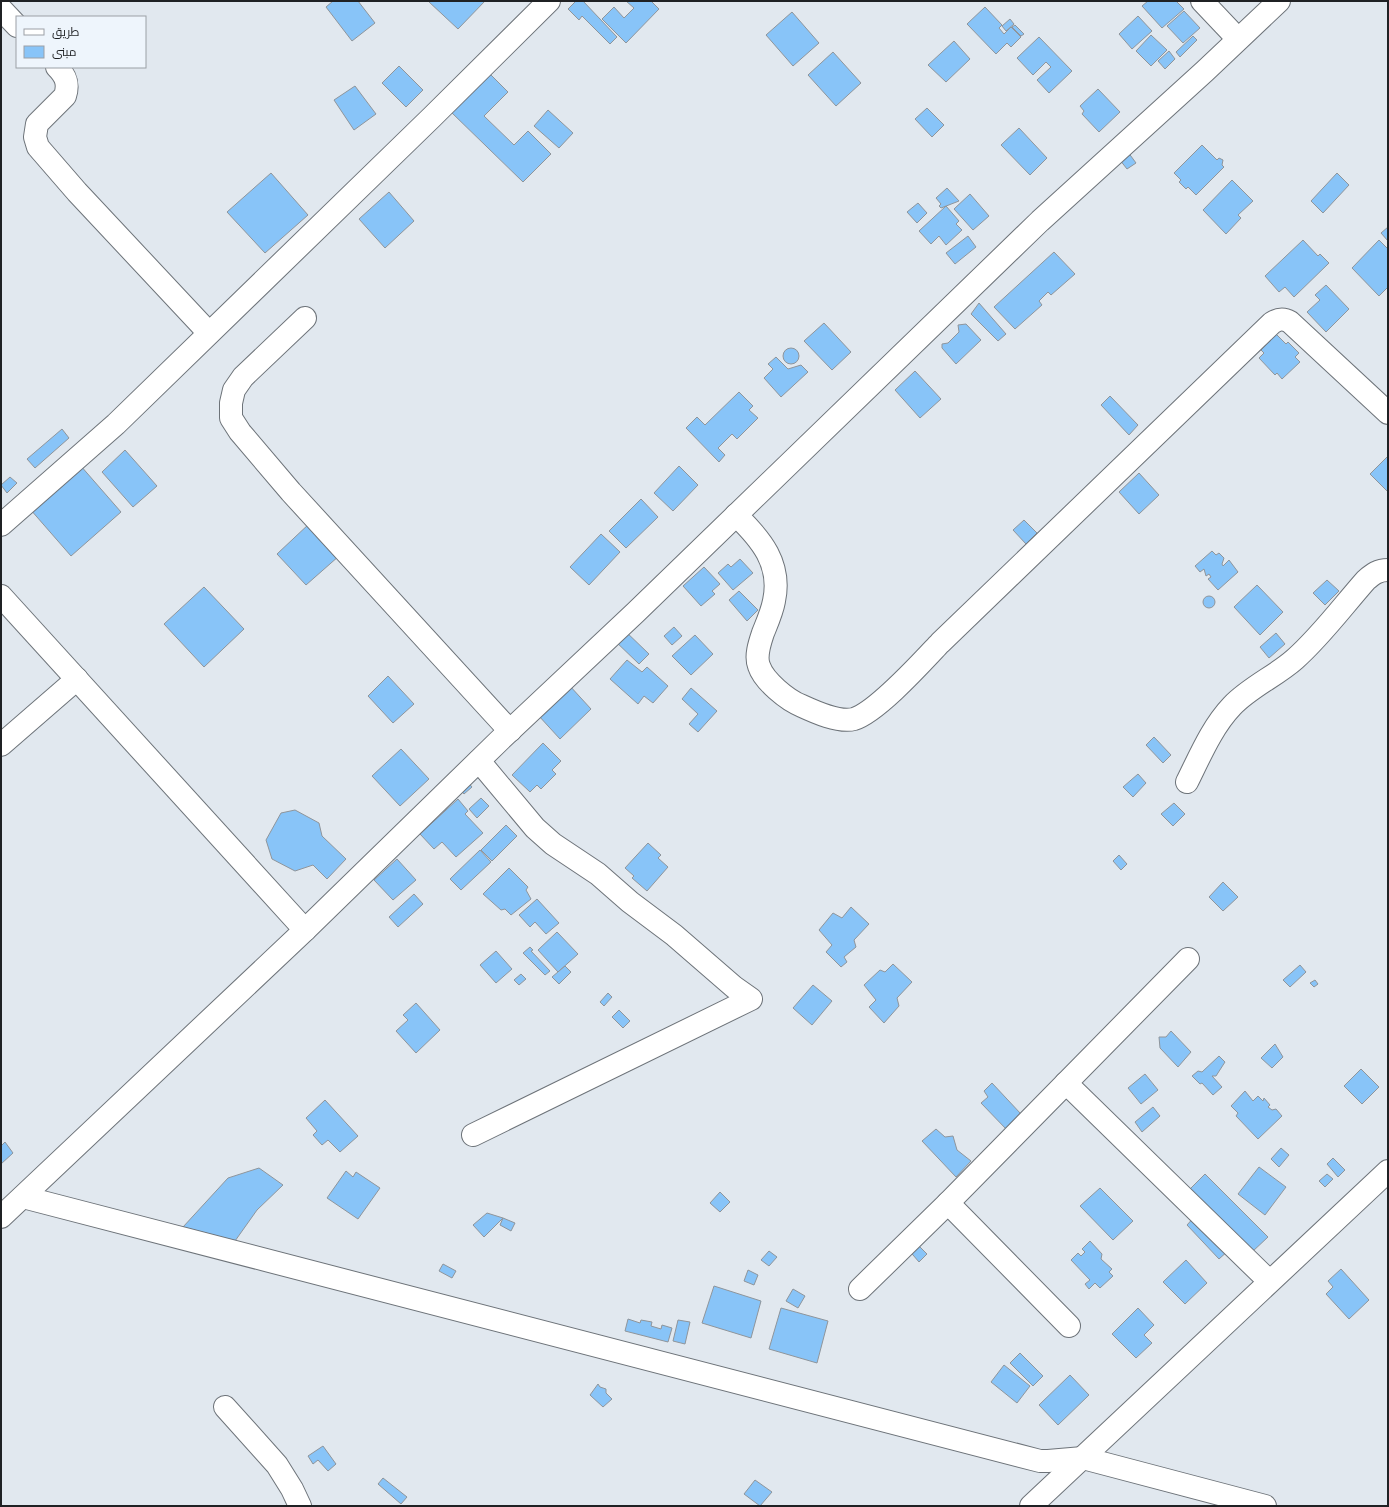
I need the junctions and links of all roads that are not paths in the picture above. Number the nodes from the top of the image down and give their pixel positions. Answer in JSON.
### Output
{"nodes":[{"id":1,"x":549,"y":1,"type":"edge"},
{"id":2,"x":1202,"y":1,"type":"edge"},
{"id":3,"x":1279,"y":1,"type":"edge"},
{"id":4,"x":1,"y":9,"type":"edge"},
{"id":5,"x":16,"y":25,"type":"edge"},
{"id":6,"x":1238,"y":40,"type":"junction"},
{"id":7,"x":58,"y":68,"type":"edge"},
{"id":8,"x":305,"y":318,"type":"dead end"},
{"id":9,"x":209,"y":333,"type":"junction"},
{"id":10,"x":1388,"y":413,"type":"edge"},
{"id":11,"x":736,"y":515,"type":"junction"},
{"id":12,"x":1,"y":525,"type":"edge"},
{"id":13,"x":1388,"y":570,"type":"edge"},
{"id":14,"x":1,"y":596,"type":"edge"},
{"id":15,"x":78,"y":679,"type":"junction"},
{"id":16,"x":510,"y":731,"type":"junction"},
{"id":17,"x":1,"y":745,"type":"edge"},
{"id":18,"x":479,"y":761,"type":"junction"},
{"id":19,"x":1187,"y":782,"type":"dead end"},
{"id":20,"x":305,"y":930,"type":"junction"},
{"id":21,"x":1188,"y":959,"type":"dead end"},
{"id":22,"x":1066,"y":1083,"type":"junction"},
{"id":23,"x":472,"y":1136,"type":"dead end"},
{"id":24,"x":1388,"y":1171,"type":"edge"},
{"id":25,"x":23,"y":1197,"type":"junction"},
{"id":26,"x":948,"y":1203,"type":"junction"},
{"id":27,"x":1,"y":1216,"type":"edge"},
{"id":28,"x":1269,"y":1281,"type":"junction"},
{"id":29,"x":860,"y":1289,"type":"dead end"},
{"id":30,"x":1069,"y":1326,"type":"dead end"},
{"id":31,"x":225,"y":1407,"type":"dead end"},
{"id":32,"x":1083,"y":1458,"type":"junction"},
{"id":33,"x":300,"y":1506,"type":"edge"},
{"id":34,"x":1031,"y":1506,"type":"edge"},
{"id":35,"x":1265,"y":1506,"type":"edge"}],
"edges":[{"from":1,"to":9,"type":"street"},
{"from":2,"to":6,"type":"street"},
{"from":3,"to":6,"type":"street"},
{"from":4,"to":5,"type":"street"},
{"from":6,"to":11,"type":"street"},
{"from":7,"to":9,"type":"street"},
{"from":8,"to":16,"type":"street"},
{"from":9,"to":12,"type":"street"},
{"from":10,"to":11,"type":"street"},
{"from":11,"to":16,"type":"street"},
{"from":13,"to":19,"type":"street"},
{"from":14,"to":15,"type":"street"},
{"from":15,"to":17,"type":"street"},
{"from":15,"to":20,"type":"street"},
{"from":16,"to":18,"type":"street"},
{"from":18,"to":20,"type":"street"},
{"from":18,"to":23,"type":"street"},
{"from":20,"to":25,"type":"street"},
{"from":21,"to":22,"type":"street"},
{"from":22,"to":26,"type":"street"},
{"from":22,"to":28,"type":"street"},
{"from":24,"to":28,"type":"street"},
{"from":25,"to":27,"type":"street"},
{"from":25,"to":32,"type":"street"},
{"from":26,"to":29,"type":"street"},
{"from":26,"to":30,"type":"street"},
{"from":28,"to":32,"type":"street"},
{"from":31,"to":33,"type":"street"},
{"from":32,"to":34,"type":"street"},
{"from":32,"to":35,"type":"street"}]}
